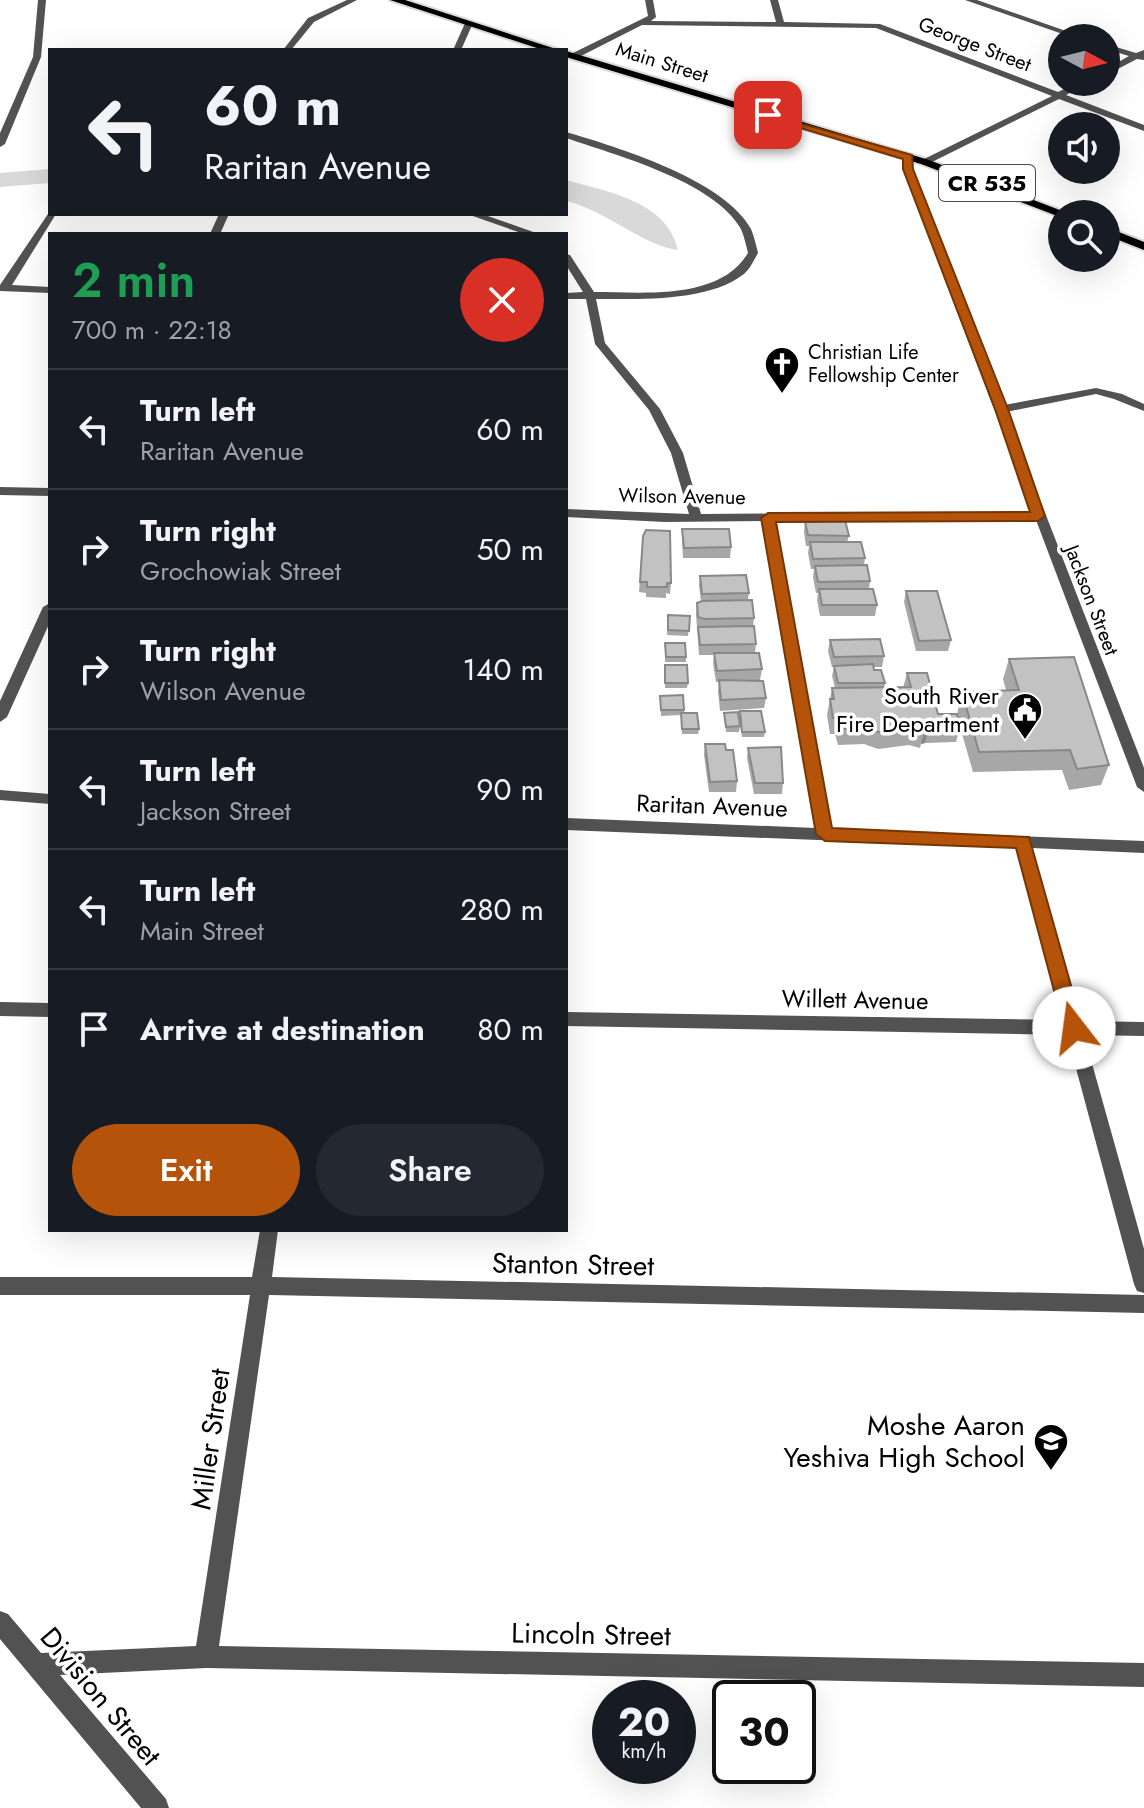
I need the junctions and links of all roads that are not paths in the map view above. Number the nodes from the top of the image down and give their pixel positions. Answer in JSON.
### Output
{"nodes":[{"id":1,"x":42,"y":0,"type":"edge"},
{"id":2,"x":353,"y":0,"type":"edge"},
{"id":3,"x":395,"y":0,"type":"edge"},
{"id":4,"x":649,"y":0,"type":"edge"},
{"id":5,"x":774,"y":0,"type":"edge"},
{"id":6,"x":969,"y":0,"type":"edge"},
{"id":7,"x":469,"y":23,"type":"junction"},
{"id":8,"x":644,"y":23,"type":"junction"},
{"id":9,"x":780,"y":23,"type":"junction"},
{"id":10,"x":1048,"y":27,"type":"edge"},
{"id":11,"x":289,"y":48,"type":"edge"},
{"id":12,"x":458,"y":48,"type":"edge"},
{"id":13,"x":548,"y":48,"type":"edge"},
{"id":14,"x":1120,"y":50,"type":"edge"},
{"id":15,"x":570,"y":55,"type":"edge"},
{"id":16,"x":1141,"y":56,"type":"edge"},
{"id":17,"x":1120,"y":66,"type":"edge"},
{"id":18,"x":1048,"y":91,"type":"edge"},
{"id":19,"x":1060,"y":96,"type":"joint"},
{"id":20,"x":1144,"y":128,"type":"edge"},
{"id":21,"x":568,"y":136,"type":"edge"},
{"id":22,"x":0,"y":144,"type":"edge"},
{"id":23,"x":908,"y":157,"type":"junction"},
{"id":24,"x":925,"y":162,"type":"junction"},
{"id":25,"x":1048,"y":208,"type":"edge"},
{"id":26,"x":50,"y":216,"type":"edge"},
{"id":27,"x":478,"y":216,"type":"edge"},
{"id":28,"x":528,"y":232,"type":"edge"},
{"id":29,"x":1120,"y":235,"type":"edge"},
{"id":30,"x":1141,"y":242,"type":"edge"},
{"id":31,"x":568,"y":260,"type":"edge"},
{"id":32,"x":3,"y":288,"type":"edge"},
{"id":33,"x":48,"y":290,"type":"edge"},
{"id":34,"x":590,"y":295,"type":"junction"},
{"id":35,"x":568,"y":296,"type":"edge"},
{"id":36,"x":1144,"y":408,"type":"edge"},
{"id":37,"x":1002,"y":409,"type":"junction"},
{"id":38,"x":0,"y":491,"type":"edge"},
{"id":39,"x":48,"y":492,"type":"edge"},
{"id":40,"x":568,"y":513,"type":"edge"},
{"id":41,"x":1038,"y":516,"type":"junction"},
{"id":42,"x":696,"y":518,"type":"junction"},
{"id":43,"x":768,"y":518,"type":"junction"},
{"id":44,"x":48,"y":611,"type":"edge"},
{"id":45,"x":0,"y":717,"type":"edge"},
{"id":46,"x":1144,"y":787,"type":"edge"},
{"id":47,"x":0,"y":795,"type":"edge"},
{"id":48,"x":48,"y":799,"type":"edge"},
{"id":49,"x":568,"y":824,"type":"edge"},
{"id":50,"x":825,"y":834,"type":"junction"},
{"id":51,"x":1023,"y":842,"type":"junction"},
{"id":52,"x":1144,"y":847,"type":"edge"},
{"id":53,"x":0,"y":1009,"type":"edge"},
{"id":54,"x":48,"y":1010,"type":"edge"},
{"id":55,"x":568,"y":1019,"type":"edge"},
{"id":56,"x":1074,"y":1028,"type":"junction"},
{"id":57,"x":1144,"y":1029,"type":"edge"},
{"id":58,"x":269,"y":1232,"type":"edge"},
{"id":59,"x":1144,"y":1284,"type":"edge"},
{"id":60,"x":0,"y":1286,"type":"edge"},
{"id":61,"x":261,"y":1286,"type":"junction"},
{"id":62,"x":1144,"y":1304,"type":"edge"},
{"id":63,"x":0,"y":1622,"type":"edge"},
{"id":64,"x":206,"y":1657,"type":"junction"},
{"id":65,"x":36,"y":1665,"type":"junction"},
{"id":66,"x":1144,"y":1675,"type":"edge"},
{"id":67,"x":157,"y":1808,"type":"edge"}],
"edges":[{"from":1,"to":22,"type":"street"},
{"from":2,"to":11,"type":"street"},
{"from":3,"to":7,"type":"main road"},
{"from":4,"to":8,"type":"street"},
{"from":5,"to":9,"type":"street"},
{"from":6,"to":10,"type":"street"},
{"from":7,"to":12,"type":"street"},
{"from":7,"to":13,"type":"main road"},
{"from":8,"to":9,"type":"street","name":"George Street"},
{"from":8,"to":15,"type":"street"},
{"from":9,"to":18,"type":"street","name":"George Street"},
{"from":14,"to":16,"type":"street"},
{"from":15,"to":23,"type":"main road","name":"Main Street","number":"CR 535"},
{"from":16,"to":17,"type":"street"},
{"from":19,"to":20,"type":"street","name":"George Street"},
{"from":19,"to":24,"type":"street"},
{"from":21,"to":34,"type":"street"},
{"from":23,"to":24,"type":"main road","name":"Main Street","number":"CR 535"},
{"from":23,"to":37,"type":"street","name":"Jackson Street"},
{"from":24,"to":25,"type":"main road","name":"Main Street","number":"CR 535"},
{"from":26,"to":32,"type":"street"},
{"from":27,"to":28,"type":"street"},
{"from":29,"to":30,"type":"main road"},
{"from":31,"to":34,"type":"street"},
{"from":32,"to":33,"type":"street"},
{"from":34,"to":35,"type":"street"},
{"from":34,"to":42,"type":"street"},
{"from":36,"to":37,"type":"street"},
{"from":37,"to":41,"type":"street","name":"Jackson Street"},
{"from":38,"to":39,"type":"street"},
{"from":40,"to":42,"type":"street","name":"Wilson Avenue"},
{"from":41,"to":43,"type":"street","name":"Wilson Avenue"},
{"from":41,"to":46,"type":"street","name":"Jackson Street"},
{"from":42,"to":43,"type":"street","name":"Wilson Avenue"},
{"from":43,"to":50,"type":"street"},
{"from":44,"to":45,"type":"street"},
{"from":47,"to":48,"type":"street"},
{"from":49,"to":50,"type":"street","name":"Raritan Avenue"},
{"from":50,"to":51,"type":"street","name":"Raritan Avenue"},
{"from":51,"to":52,"type":"street","name":"Raritan Avenue"},
{"from":51,"to":56,"type":"street"},
{"from":53,"to":54,"type":"street"},
{"from":55,"to":56,"type":"street","name":"Willett Avenue"},
{"from":56,"to":57,"type":"street","name":"Willett Avenue"},
{"from":56,"to":59,"type":"street"},
{"from":58,"to":61,"type":"street","name":"Miller Street"},
{"from":60,"to":61,"type":"street","name":"Stanton Street"},
{"from":61,"to":62,"type":"street","name":"Stanton Street"},
{"from":61,"to":64,"type":"street","name":"Miller Street"},
{"from":63,"to":65,"type":"street","name":"Division Street"},
{"from":64,"to":65,"type":"street","name":"Lincoln Street"},
{"from":64,"to":66,"type":"street","name":"Lincoln Street"},
{"from":65,"to":67,"type":"street","name":"Division Street"}]}
